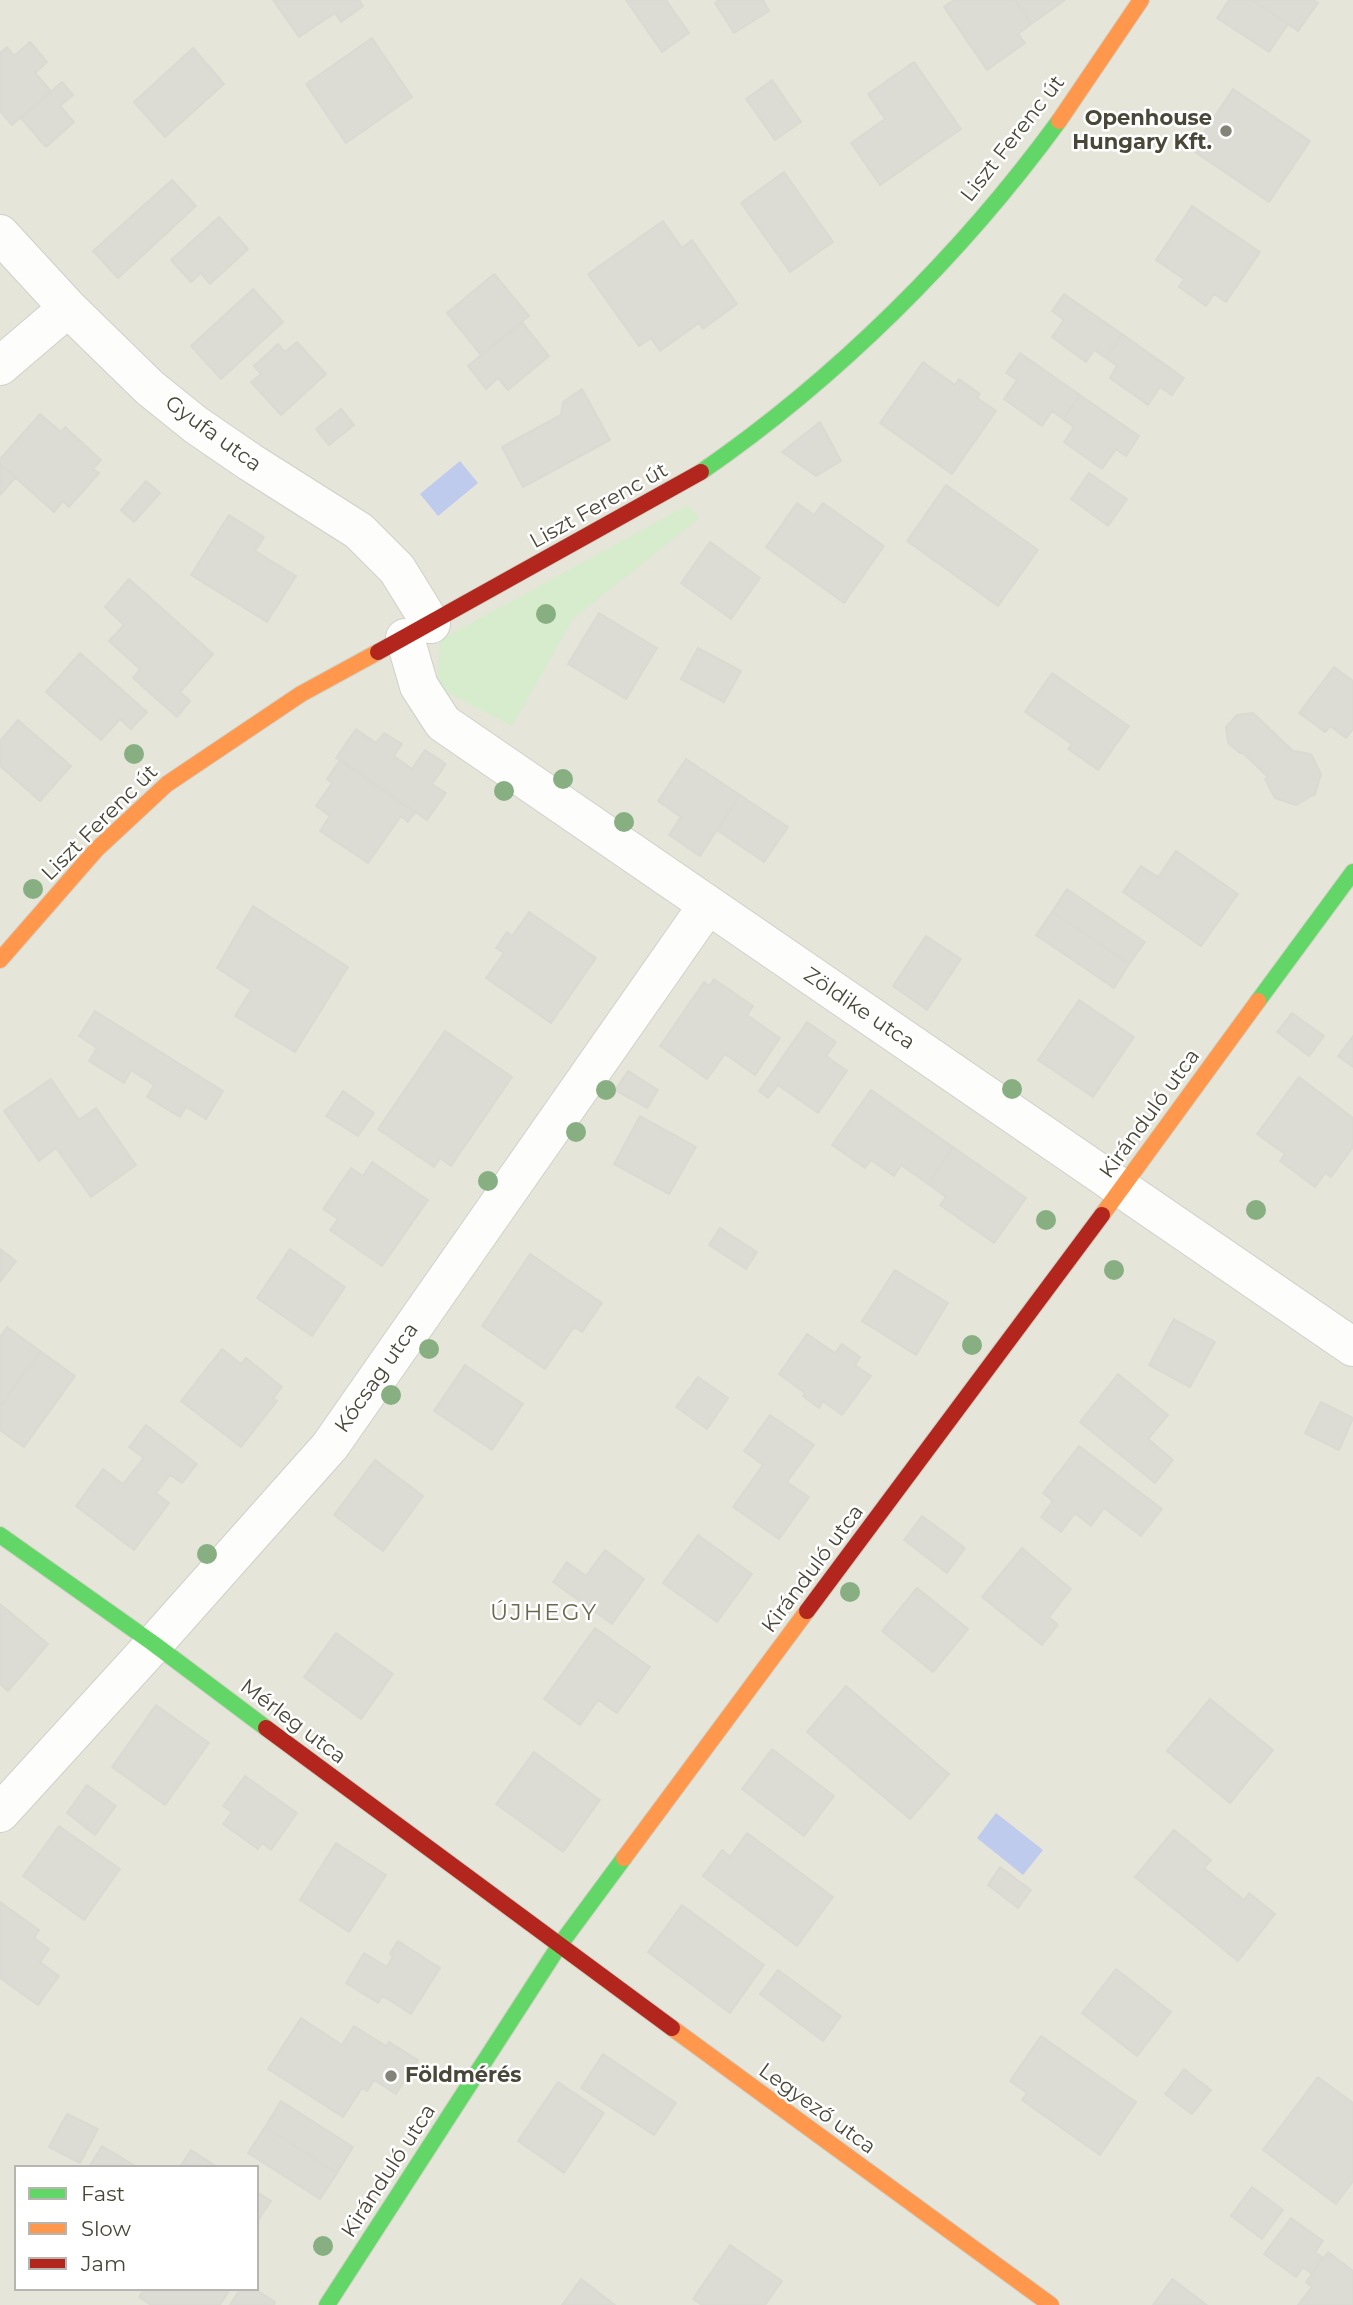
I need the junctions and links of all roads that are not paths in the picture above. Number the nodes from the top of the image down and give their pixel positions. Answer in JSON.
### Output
{"nodes":[{"id":1,"x":1141,"y":0,"type":"edge"},
{"id":2,"x":0,"y":234,"type":"edge"},
{"id":3,"x":68,"y":308,"type":"junction"},
{"id":4,"x":0,"y":366,"type":"edge"},
{"id":5,"x":418,"y":631,"type":"junction"},
{"id":6,"x":1353,"y":872,"type":"edge"},
{"id":7,"x":707,"y":906,"type":"junction"},
{"id":8,"x":0,"y":960,"type":"edge"},
{"id":9,"x":1122,"y":1188,"type":"junction"},
{"id":10,"x":1353,"y":1347,"type":"edge"},
{"id":11,"x":0,"y":1535,"type":"edge"},
{"id":12,"x":154,"y":1644,"type":"junction"},
{"id":13,"x":0,"y":1813,"type":"edge"},
{"id":14,"x":558,"y":1947,"type":"junction"},
{"id":15,"x":327,"y":2305,"type":"edge"},
{"id":16,"x":1051,"y":2305,"type":"edge"}],
"edges":[{"from":1,"to":5,"type":"street","name":"Liszt Ferenc út"},
{"from":2,"to":3,"type":"street","name":"Gyufa utca"},
{"from":3,"to":4,"type":"street"},
{"from":3,"to":5,"type":"street","name":"Gyufa utca"},
{"from":5,"to":7,"type":"street","name":"Zöldike utca"},
{"from":5,"to":8,"type":"street","name":"Liszt Ferenc út"},
{"from":6,"to":9,"type":"street","name":"Kiránduló utca"},
{"from":7,"to":9,"type":"street","name":"Zöldike utca"},
{"from":7,"to":12,"type":"street","name":"Kócsag utca"},
{"from":9,"to":10,"type":"street","name":"Zöldike utca"},
{"from":9,"to":14,"type":"street","name":"Kiránduló utca"},
{"from":11,"to":12,"type":"street","name":"Mérleg utca"},
{"from":12,"to":13,"type":"street","name":"Kócsag utca"},
{"from":12,"to":14,"type":"street","name":"Mérleg utca"},
{"from":14,"to":15,"type":"street","name":"Kiránduló utca"},
{"from":14,"to":16,"type":"street","name":"Legyező utca"}]}
